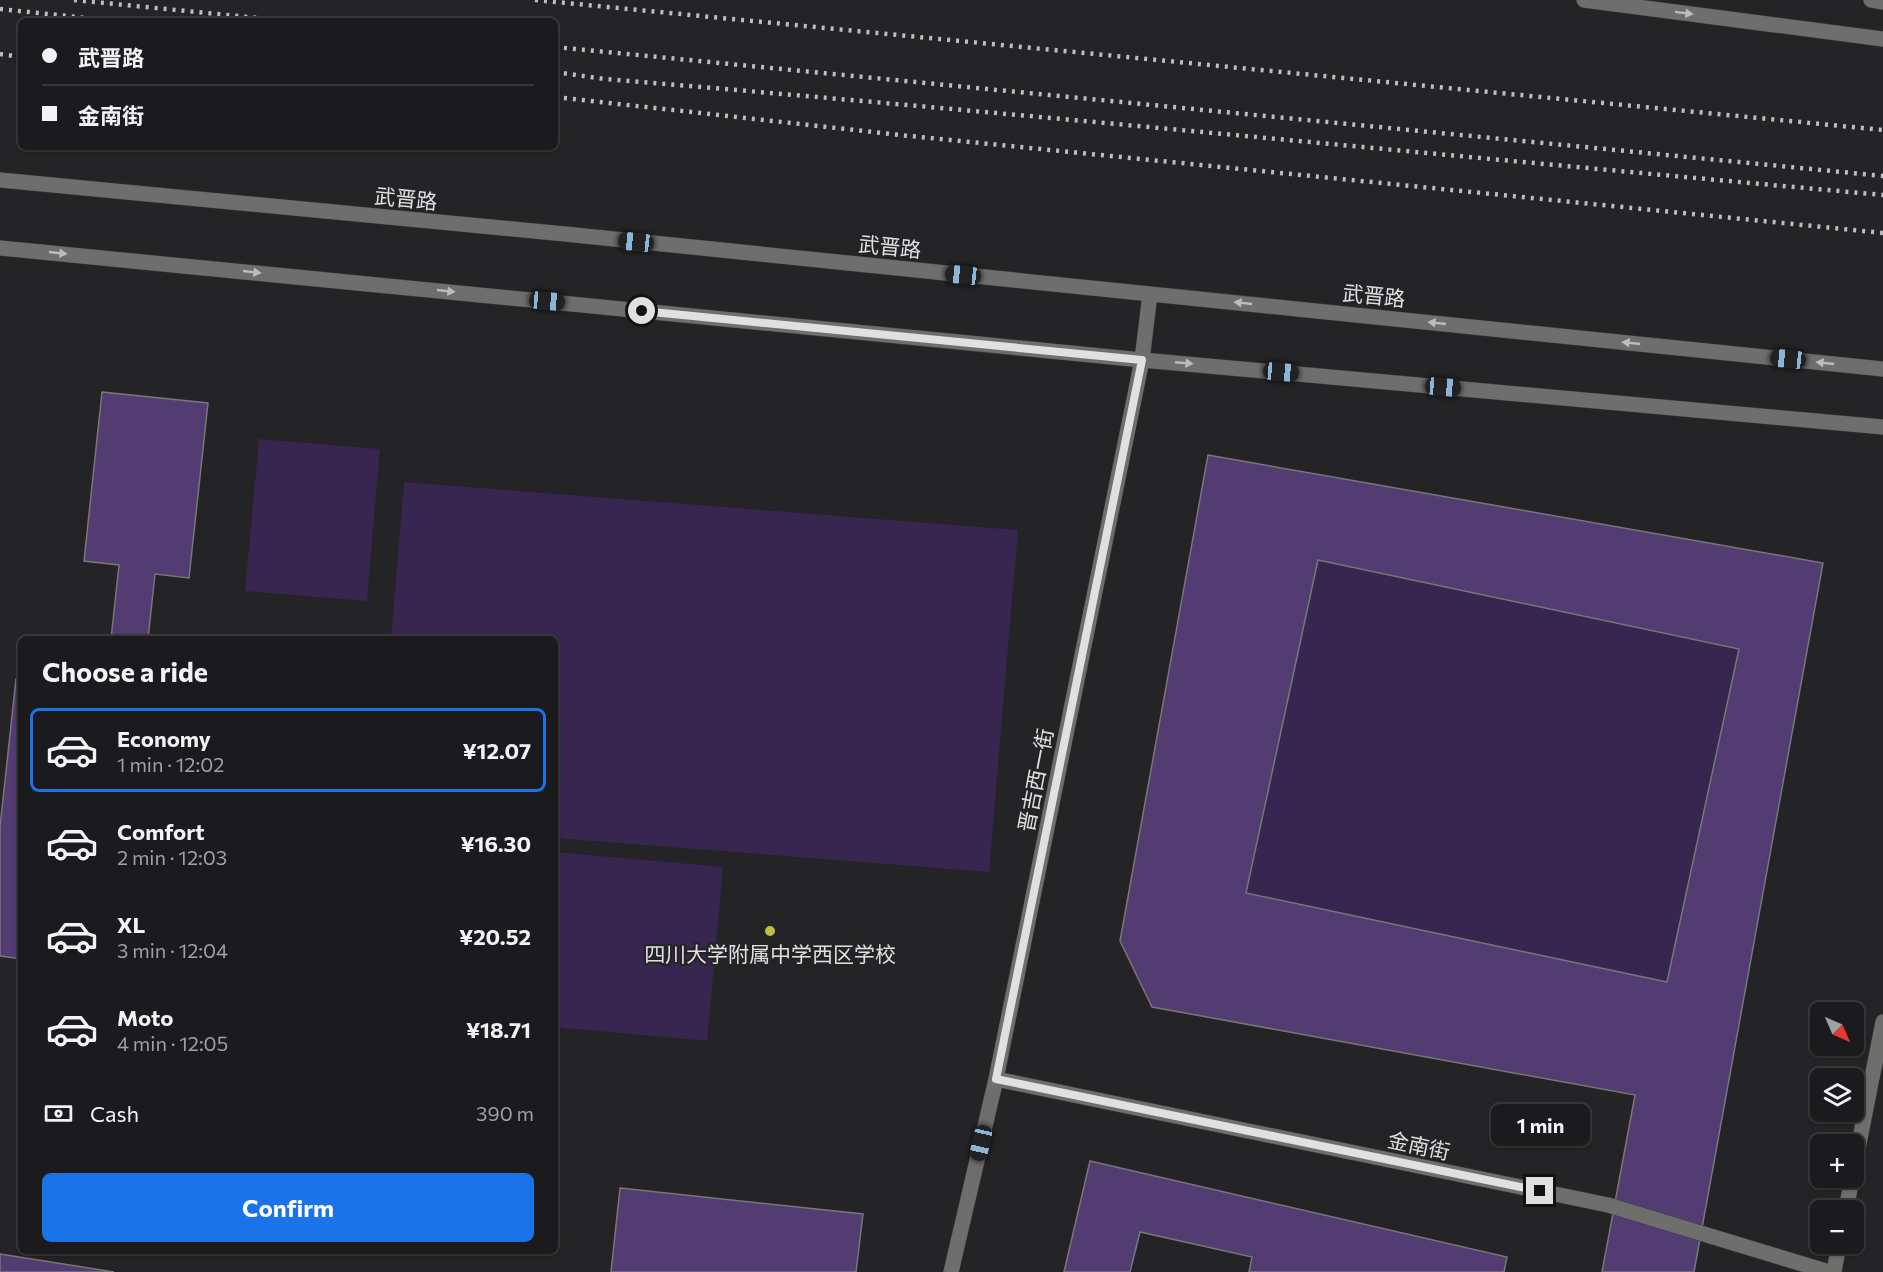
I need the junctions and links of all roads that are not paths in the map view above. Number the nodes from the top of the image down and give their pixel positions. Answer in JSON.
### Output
{"nodes":[{"id":1,"x":1584,"y":0,"type":"edge"},
{"id":2,"x":1871,"y":0,"type":"edge"},
{"id":3,"x":1883,"y":2,"type":"edge"},
{"id":4,"x":1883,"y":39,"type":"edge"},
{"id":5,"x":0,"y":180,"type":"edge"},
{"id":6,"x":0,"y":248,"type":"edge"},
{"id":7,"x":1150,"y":294,"type":"junction"},
{"id":8,"x":1142,"y":360,"type":"junction"},
{"id":9,"x":1883,"y":369,"type":"edge"},
{"id":10,"x":1883,"y":427,"type":"edge"},
{"id":11,"x":1883,"y":1022,"type":"edge"},
{"id":12,"x":996,"y":1079,"type":"junction"},
{"id":13,"x":1861,"y":1134,"type":"edge"},
{"id":14,"x":1837,"y":1254,"type":"edge"},
{"id":15,"x":951,"y":1272,"type":"edge"},
{"id":16,"x":1828,"y":1272,"type":"edge"},
{"id":17,"x":1834,"y":1272,"type":"edge"}],
"edges":[{"from":1,"to":4,"type":"street","one_way":true},
{"from":2,"to":3,"type":"street"},
{"from":5,"to":7,"type":"street","name":"武晋路"},
{"from":6,"to":8,"type":"street","one_way":true},
{"from":7,"to":8,"type":"street","name":"晋吉西一街"},
{"from":9,"to":7,"type":"street","name":"武晋路","one_way":true},
{"from":8,"to":10,"type":"street","one_way":true},
{"from":8,"to":12,"type":"street","name":"晋吉西一街"},
{"from":11,"to":13,"type":"street"},
{"from":12,"to":15,"type":"street","name":"晋吉西一街"},
{"from":12,"to":16,"type":"street","name":"金南街"},
{"from":14,"to":17,"type":"street"}]}
